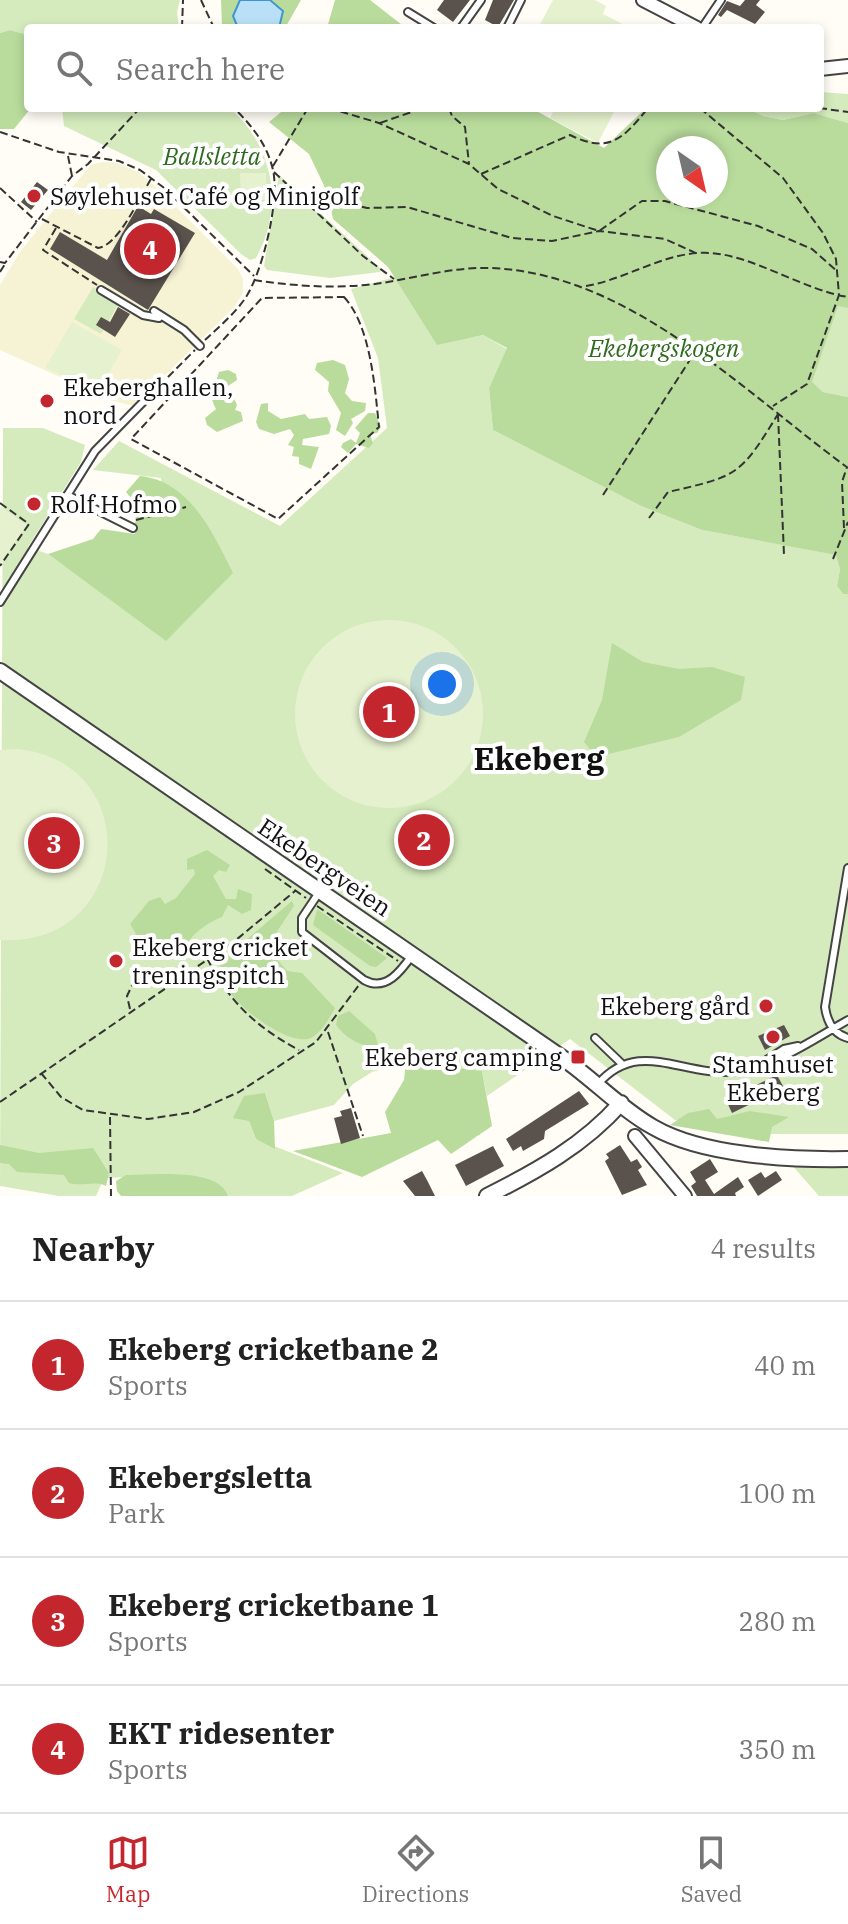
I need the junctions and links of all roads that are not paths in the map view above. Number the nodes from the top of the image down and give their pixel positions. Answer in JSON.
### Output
{"nodes":[{"id":1,"x":521,"y":0,"type":"edge"},
{"id":2,"x":643,"y":0,"type":"edge"},
{"id":3,"x":721,"y":0,"type":"edge"},
{"id":4,"x":477,"y":2,"type":"edge"},
{"id":5,"x":408,"y":12,"type":"dead end"},
{"id":6,"x":428,"y":24,"type":"edge"},
{"id":7,"x":463,"y":24,"type":"edge"},
{"id":8,"x":509,"y":24,"type":"edge"},
{"id":9,"x":692,"y":24,"type":"edge"},
{"id":10,"x":703,"y":24,"type":"edge"},
{"id":11,"x":848,"y":66,"type":"edge"},
{"id":12,"x":824,"y":69,"type":"edge"},
{"id":13,"x":101,"y":290,"type":"road end"},
{"id":14,"x":154,"y":311,"type":"dead end"},
{"id":15,"x":159,"y":318,"type":"junction"},
{"id":16,"x":200,"y":346,"type":"dead end"},
{"id":17,"x":145,"y":400,"type":"dead end"},
{"id":18,"x":67,"y":495,"type":"junction"},
{"id":19,"x":133,"y":528,"type":"road end"},
{"id":20,"x":0,"y":602,"type":"edge"},
{"id":21,"x":0,"y":671,"type":"edge"},
{"id":22,"x":848,"y":868,"type":"edge"},
{"id":23,"x":316,"y":897,"type":"junction"},
{"id":24,"x":409,"y":960,"type":"junction"},
{"id":25,"x":848,"y":1020,"type":"edge"},
{"id":26,"x":833,"y":1029,"type":"junction"},
{"id":27,"x":595,"y":1038,"type":"dead end"},
{"id":28,"x":848,"y":1038,"type":"edge"},
{"id":29,"x":621,"y":1063,"type":"junction"},
{"id":30,"x":598,"y":1084,"type":"junction"},
{"id":31,"x":621,"y":1103,"type":"junction"},
{"id":32,"x":635,"y":1136,"type":"dead end"},
{"id":33,"x":848,"y":1159,"type":"edge"},
{"id":34,"x":487,"y":1196,"type":"edge"},
{"id":35,"x":685,"y":1196,"type":"edge"}],
"edges":[{"from":1,"to":8,"type":"lane"},
{"from":2,"to":9,"type":"street"},
{"from":3,"to":10,"type":"lane"},
{"from":4,"to":7,"type":"lane"},
{"from":5,"to":6,"type":"lane"},
{"from":11,"to":12,"type":"street"},
{"from":13,"to":15,"type":"lane"},
{"from":14,"to":15,"type":"lane"},
{"from":15,"to":16,"type":"lane"},
{"from":17,"to":18,"type":"lane"},
{"from":18,"to":19,"type":"lane"},
{"from":18,"to":20,"type":"lane"},
{"from":21,"to":23,"type":"street","name":"Ekebergveien"},
{"from":22,"to":26,"type":"lane"},
{"from":23,"to":24,"type":"street","name":"Ekebergveien"},
{"from":23,"to":24,"type":"lane"},
{"from":24,"to":30,"type":"street","name":"Ekebergveien"},
{"from":25,"to":26,"type":"lane"},
{"from":26,"to":28,"type":"lane"},
{"from":26,"to":29,"type":"lane"},
{"from":27,"to":29,"type":"lane"},
{"from":29,"to":30,"type":"lane"},
{"from":30,"to":31,"type":"street","name":"Ekebergveien"},
{"from":31,"to":33,"type":"street","name":"Ekebergveien"},
{"from":31,"to":34,"type":"street"},
{"from":32,"to":35,"type":"street"}]}
